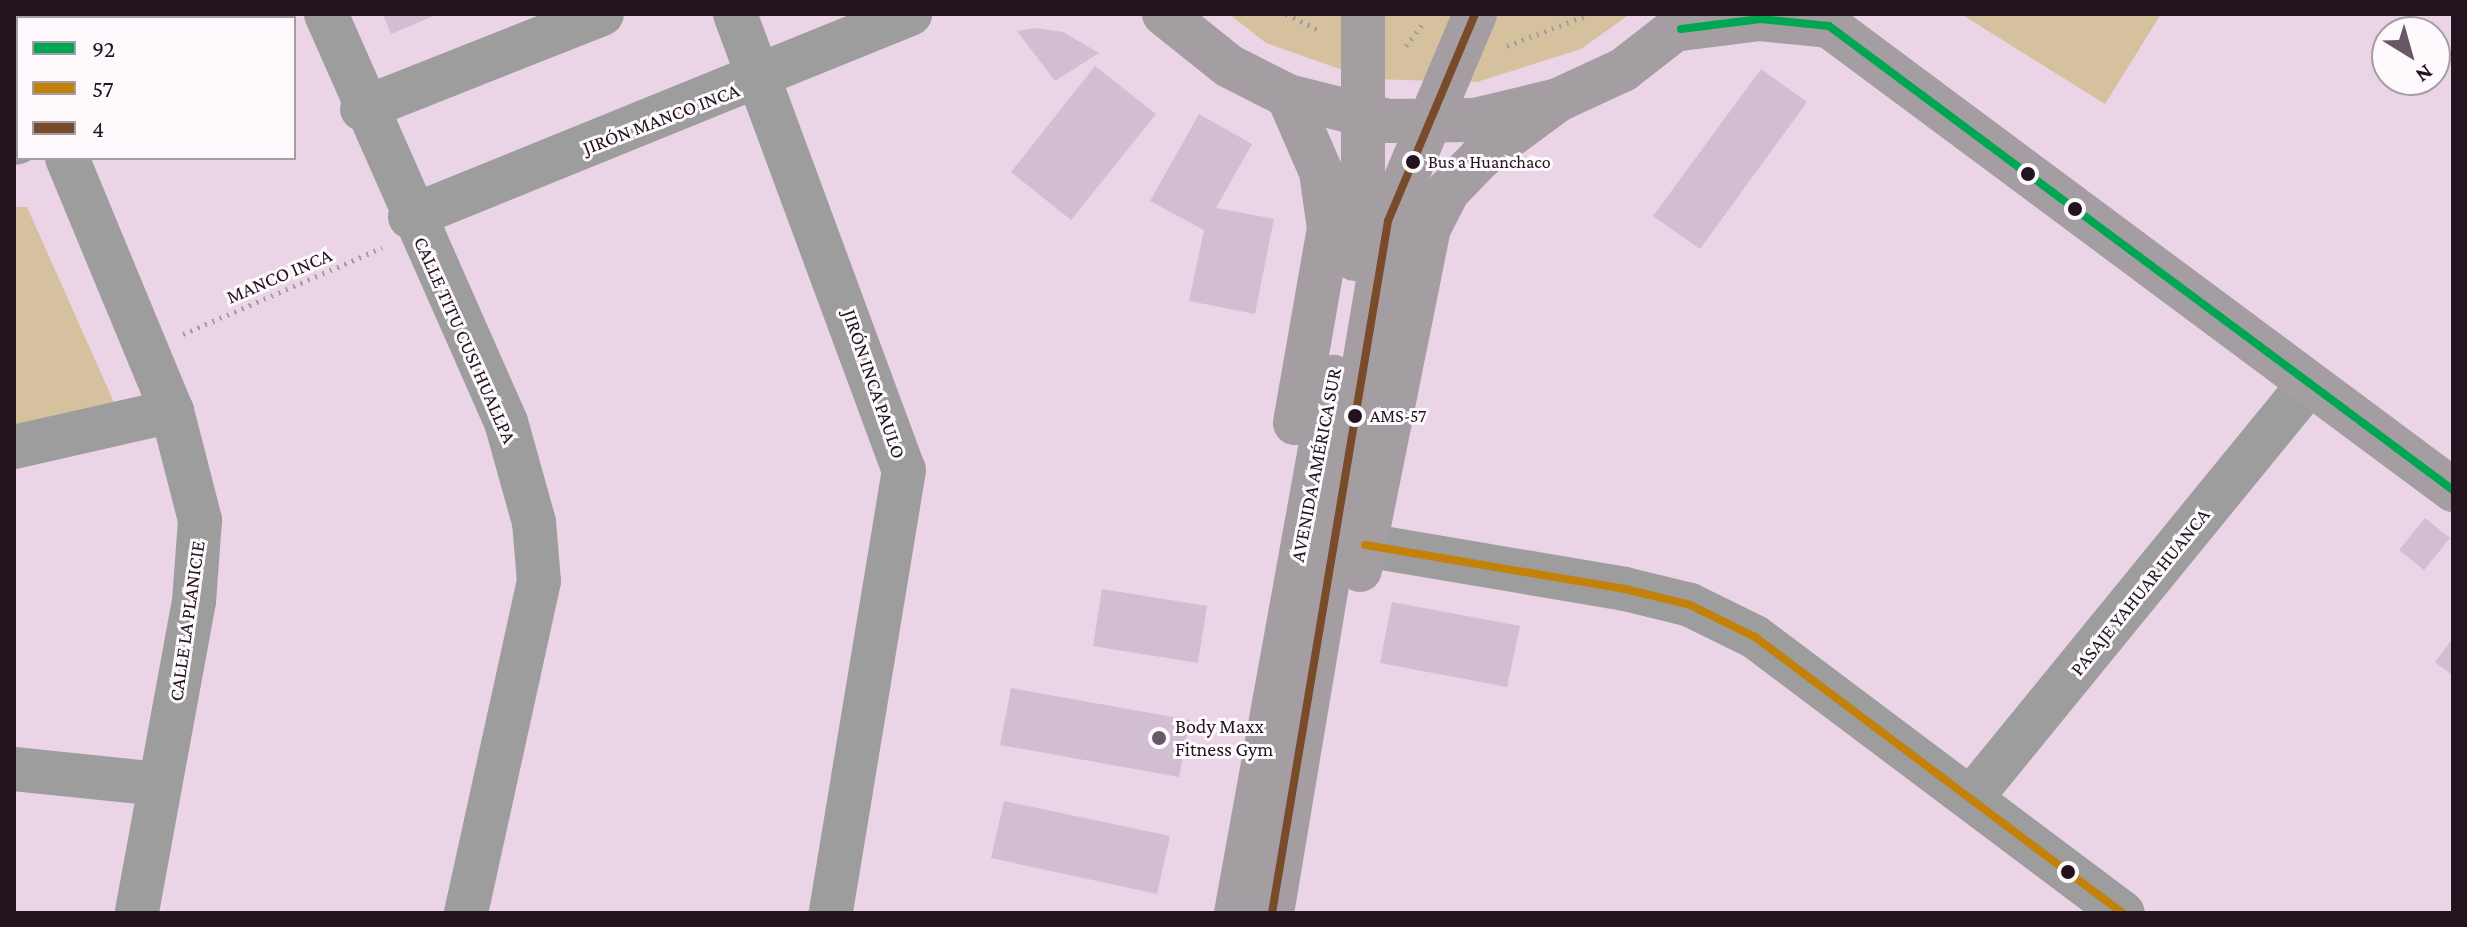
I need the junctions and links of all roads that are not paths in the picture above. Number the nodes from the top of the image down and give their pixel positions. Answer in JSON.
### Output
{"nodes":[{"id":1,"x":326,"y":14,"type":"edge"},
{"id":2,"x":602,"y":14,"type":"edge"},
{"id":3,"x":735,"y":14,"type":"edge"},
{"id":4,"x":910,"y":14,"type":"edge"},
{"id":5,"x":1164,"y":14,"type":"edge"},
{"id":6,"x":1363,"y":14,"type":"edge"},
{"id":7,"x":1475,"y":14,"type":"edge"},
{"id":8,"x":1828,"y":20,"type":"edge"},
{"id":9,"x":1688,"y":21,"type":"edge"},
{"id":10,"x":764,"y":80,"type":"junction"},
{"id":11,"x":1288,"y":96,"type":"junction"},
{"id":12,"x":1558,"y":100,"type":"junction"},
{"id":13,"x":362,"y":109,"type":"junction"},
{"id":14,"x":68,"y":160,"type":"edge"},
{"id":15,"x":410,"y":217,"type":"junction"},
{"id":16,"x":2308,"y":385,"type":"junction"},
{"id":17,"x":172,"y":411,"type":"junction"},
{"id":18,"x":14,"y":447,"type":"edge"},
{"id":19,"x":2453,"y":490,"type":"edge"},
{"id":20,"x":1365,"y":545,"type":"junction"},
{"id":21,"x":14,"y":769,"type":"edge"},
{"id":22,"x":160,"y":784,"type":"junction"},
{"id":23,"x":1971,"y":798,"type":"junction"},
{"id":24,"x":137,"y":913,"type":"edge"},
{"id":25,"x":466,"y":913,"type":"edge"},
{"id":26,"x":831,"y":913,"type":"edge"},
{"id":27,"x":1208,"y":913,"type":"edge"},
{"id":28,"x":1236,"y":913,"type":"edge"},
{"id":29,"x":1272,"y":913,"type":"edge"},
{"id":30,"x":1297,"y":913,"type":"edge"},
{"id":31,"x":2123,"y":913,"type":"edge"}],
"edges":[{"from":1,"to":13,"type":"street","name":"CALLE TITU CUSI HUALLPA"},
{"from":2,"to":13,"type":"street"},
{"from":3,"to":10,"type":"street","name":"JIRÓN INCA PAULO"},
{"from":4,"to":10,"type":"street","name":"JIRÓN MANCO INCA"},
{"from":5,"to":11,"type":"main road"},
{"from":6,"to":28,"type":"main road","name":"AVENIDA AMÉRICA SUR"},
{"from":7,"to":29,"type":"main road","name":"AVENIDA AMÉRICA SUR"},
{"from":8,"to":9,"type":"main road"},
{"from":8,"to":16,"type":"main road"},
{"from":9,"to":12,"type":"main road"},
{"from":10,"to":15,"type":"street","name":"JIRÓN MANCO INCA"},
{"from":10,"to":26,"type":"street","name":"JIRÓN INCA PAULO"},
{"from":11,"to":12,"type":"main road"},
{"from":11,"to":27,"type":"main road","name":"AVENIDA AMÉRICA SUR"},
{"from":12,"to":20,"type":"main road"},
{"from":13,"to":15,"type":"street","name":"CALLE TITU CUSI HUALLPA"},
{"from":14,"to":17,"type":"street","name":"CALLE LA PLANICIE"},
{"from":15,"to":25,"type":"street","name":"CALLE TITU CUSI HUALLPA"},
{"from":16,"to":19,"type":"main road"},
{"from":16,"to":23,"type":"street","name":"PASAJE YAHUAR HUANCA"},
{"from":17,"to":18,"type":"street"},
{"from":17,"to":22,"type":"street","name":"CALLE LA PLANICIE"},
{"from":20,"to":23,"type":"street"},
{"from":20,"to":30,"type":"main road"},
{"from":21,"to":22,"type":"street"},
{"from":22,"to":24,"type":"street","name":"CALLE LA PLANICIE"},
{"from":23,"to":31,"type":"street"}]}
